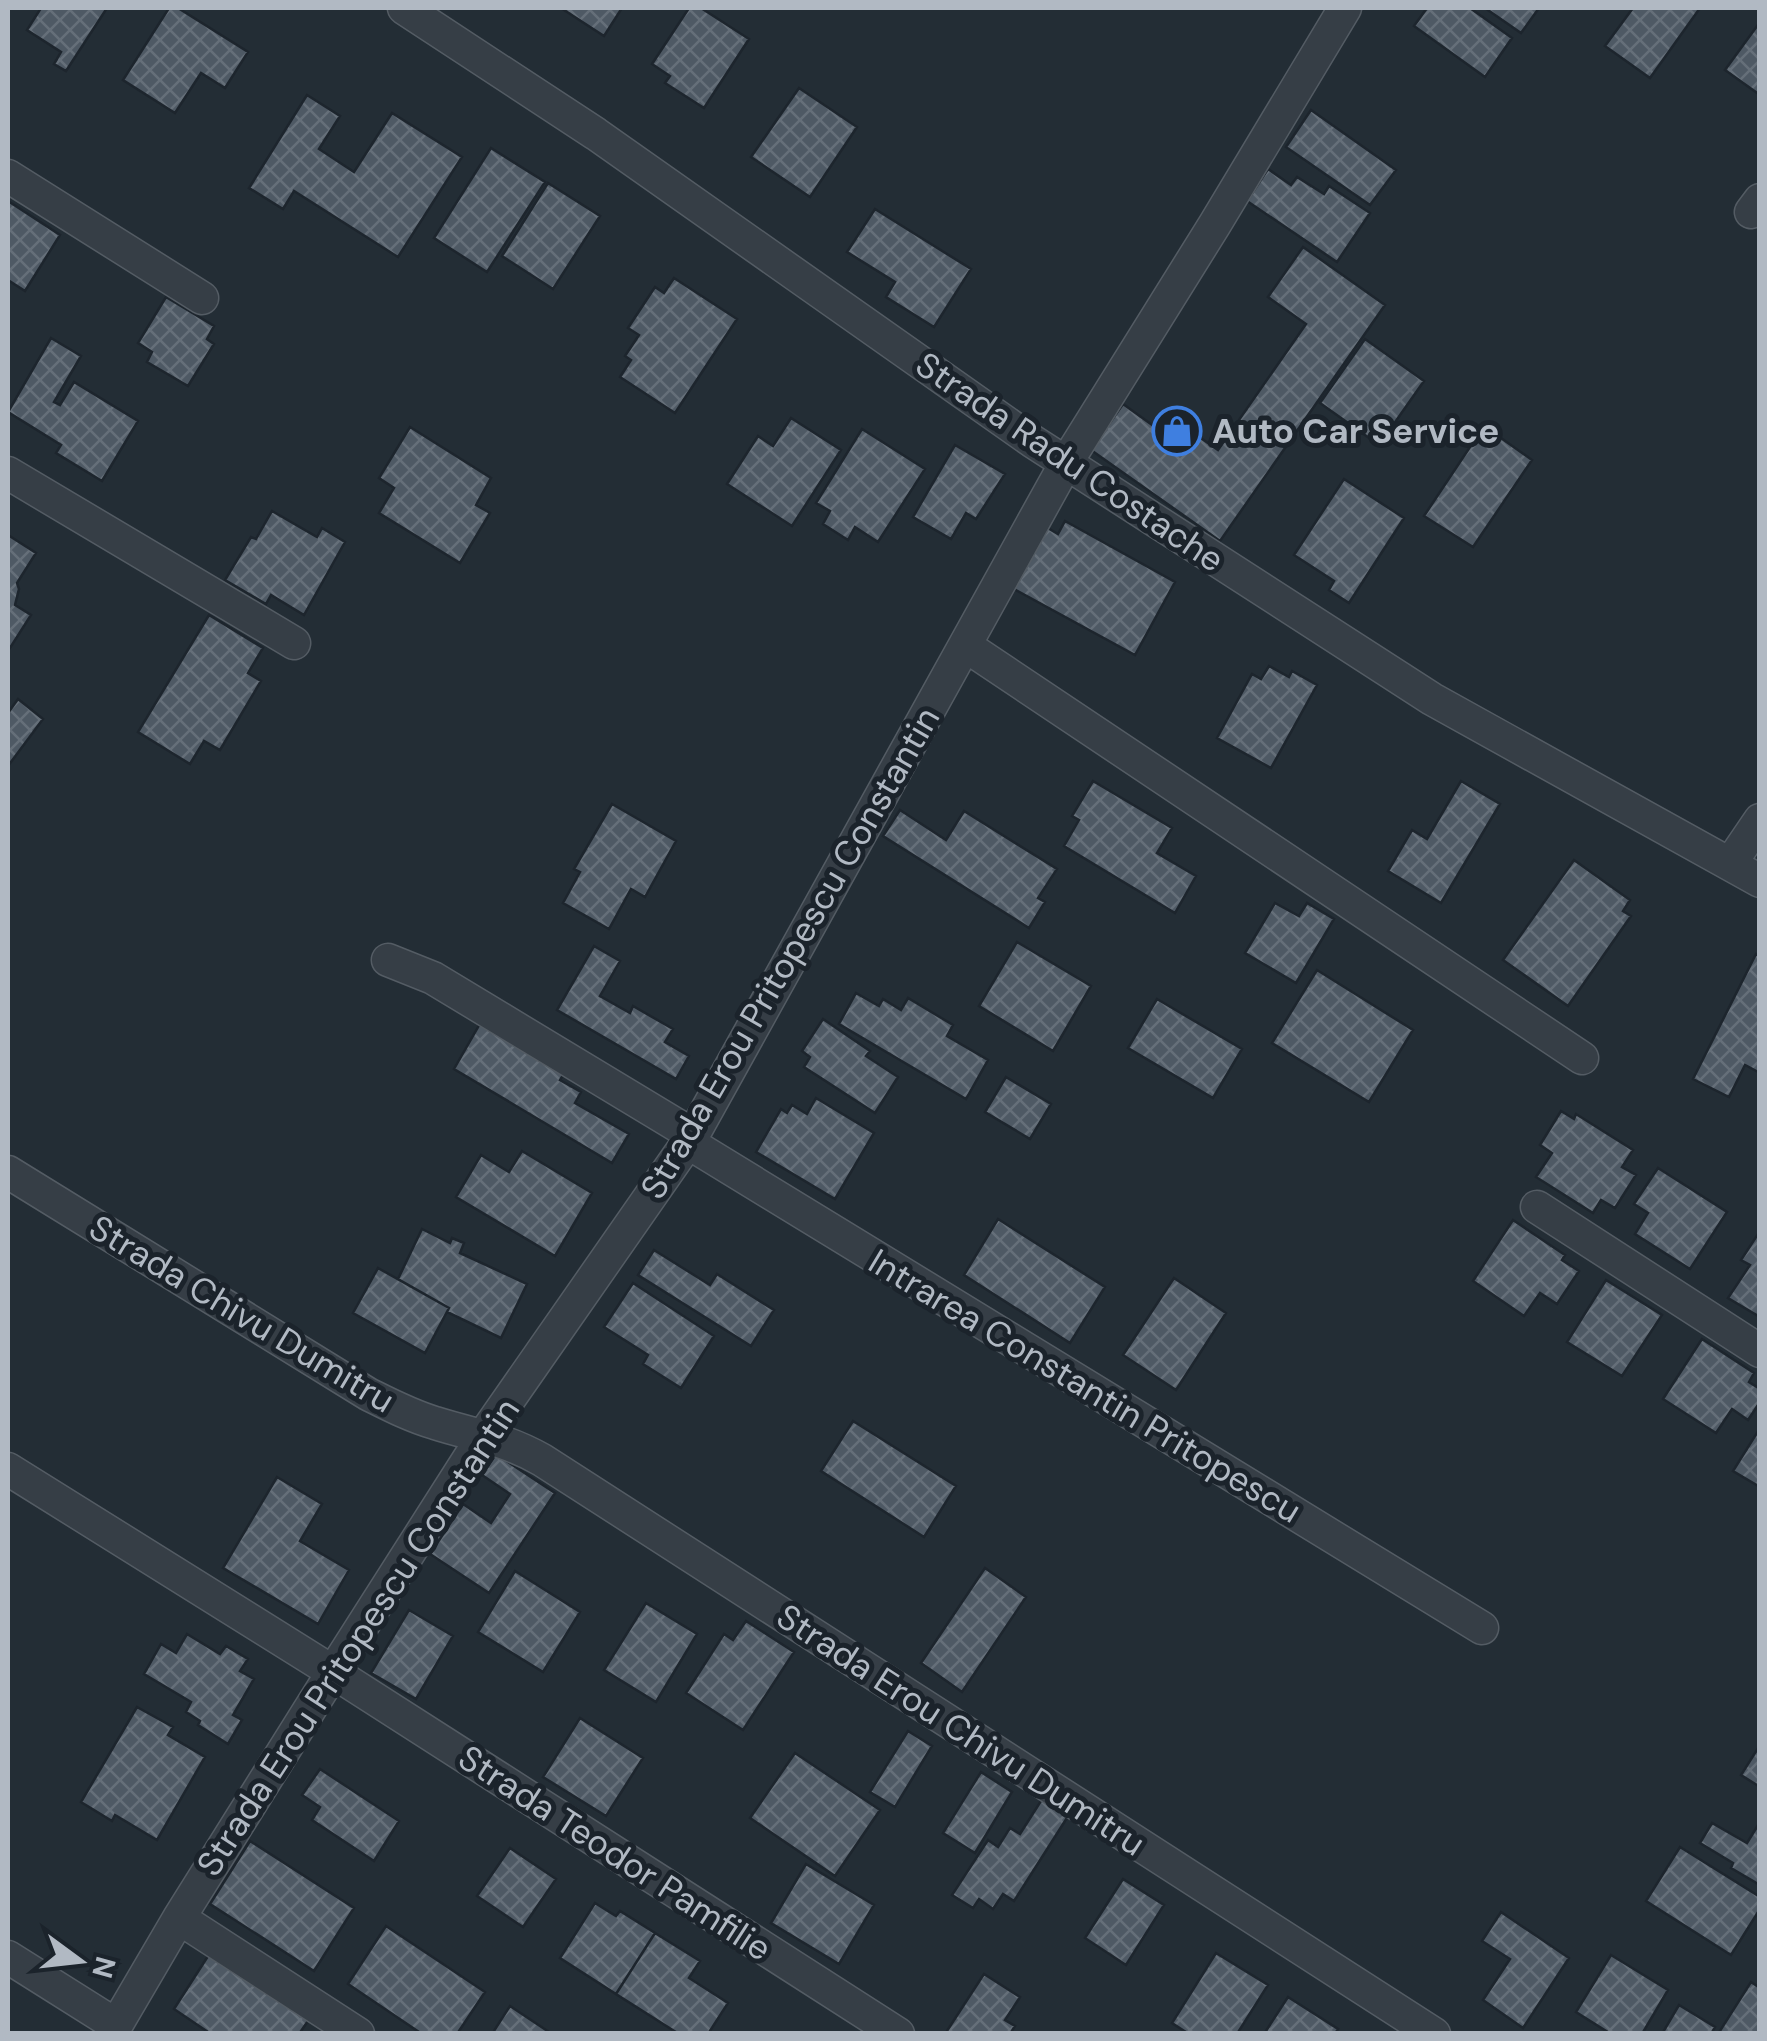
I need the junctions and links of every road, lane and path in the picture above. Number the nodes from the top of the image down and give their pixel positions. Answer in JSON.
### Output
{"nodes":[{"id":1,"x":404,"y":8,"type":"edge"},
{"id":2,"x":1346,"y":8,"type":"edge"},
{"id":3,"x":8,"y":176,"type":"edge"},
{"id":4,"x":202,"y":298,"type":"dead end"},
{"id":5,"x":1066,"y":463,"type":"junction"},
{"id":6,"x":8,"y":474,"type":"edge"},
{"id":7,"x":294,"y":643,"type":"dead end"},
{"id":8,"x":966,"y":646,"type":"junction"},
{"id":9,"x":1760,"y":820,"type":"edge"},
{"id":10,"x":1730,"y":864,"type":"junction"},
{"id":11,"x":1760,"y":880,"type":"edge"},
{"id":12,"x":388,"y":960,"type":"dead end"},
{"id":13,"x":1582,"y":1058,"type":"dead end"},
{"id":14,"x":691,"y":1139,"type":"junction"},
{"id":15,"x":8,"y":1172,"type":"edge"},
{"id":16,"x":1537,"y":1207,"type":"dead end"},
{"id":17,"x":1760,"y":1351,"type":"edge"},
{"id":18,"x":484,"y":1435,"type":"junction"},
{"id":19,"x":8,"y":1469,"type":"edge"},
{"id":20,"x":1482,"y":1628,"type":"dead end"},
{"id":21,"x":332,"y":1672,"type":"junction"},
{"id":22,"x":179,"y":1918,"type":"junction"},
{"id":23,"x":8,"y":1957,"type":"edge"},
{"id":24,"x":114,"y":2029,"type":"edge"},
{"id":25,"x":358,"y":2034,"type":"edge"},
{"id":26,"x":898,"y":2034,"type":"edge"},
{"id":27,"x":1434,"y":2034,"type":"edge"}],
"edges":[{"from":1,"to":5,"type":"street","name":"Strada Radu Costache"},
{"from":2,"to":5,"type":"street","name":"Strada Erou Pritopescu Constantin"},
{"from":3,"to":4,"type":"street"},
{"from":5,"to":8,"type":"street","name":"Strada Erou Pritopescu Constantin"},
{"from":5,"to":10,"type":"street","name":"Strada Radu Costache"},
{"from":6,"to":7,"type":"street"},
{"from":8,"to":13,"type":"street"},
{"from":8,"to":14,"type":"street","name":"Strada Erou Pritopescu Constantin"},
{"from":9,"to":10,"type":"street"},
{"from":10,"to":11,"type":"street","name":"Strada Radu Costache"},
{"from":12,"to":14,"type":"street","name":"Intrarea Constantin Pritopescu"},
{"from":14,"to":18,"type":"street","name":"Strada Erou Pritopescu Constantin"},
{"from":14,"to":20,"type":"street","name":"Intrarea Constantin Pritopescu"},
{"from":15,"to":18,"type":"street","name":"Strada Chivu Dumitru"},
{"from":16,"to":17,"type":"street"},
{"from":18,"to":21,"type":"street","name":"Strada Erou Pritopescu Constantin"},
{"from":18,"to":27,"type":"street","name":"Strada Erou Chivu Dumitru"},
{"from":19,"to":21,"type":"street","name":"Strada Teodor Pamfilie"},
{"from":21,"to":22,"type":"street","name":"Strada Erou Pritopescu Constantin"},
{"from":21,"to":26,"type":"street","name":"Strada Teodor Pamfilie"},
{"from":22,"to":24,"type":"street","name":"Strada Erou Pritopescu Constantin"},
{"from":22,"to":25,"type":"street"},
{"from":23,"to":24,"type":"street"}]}
